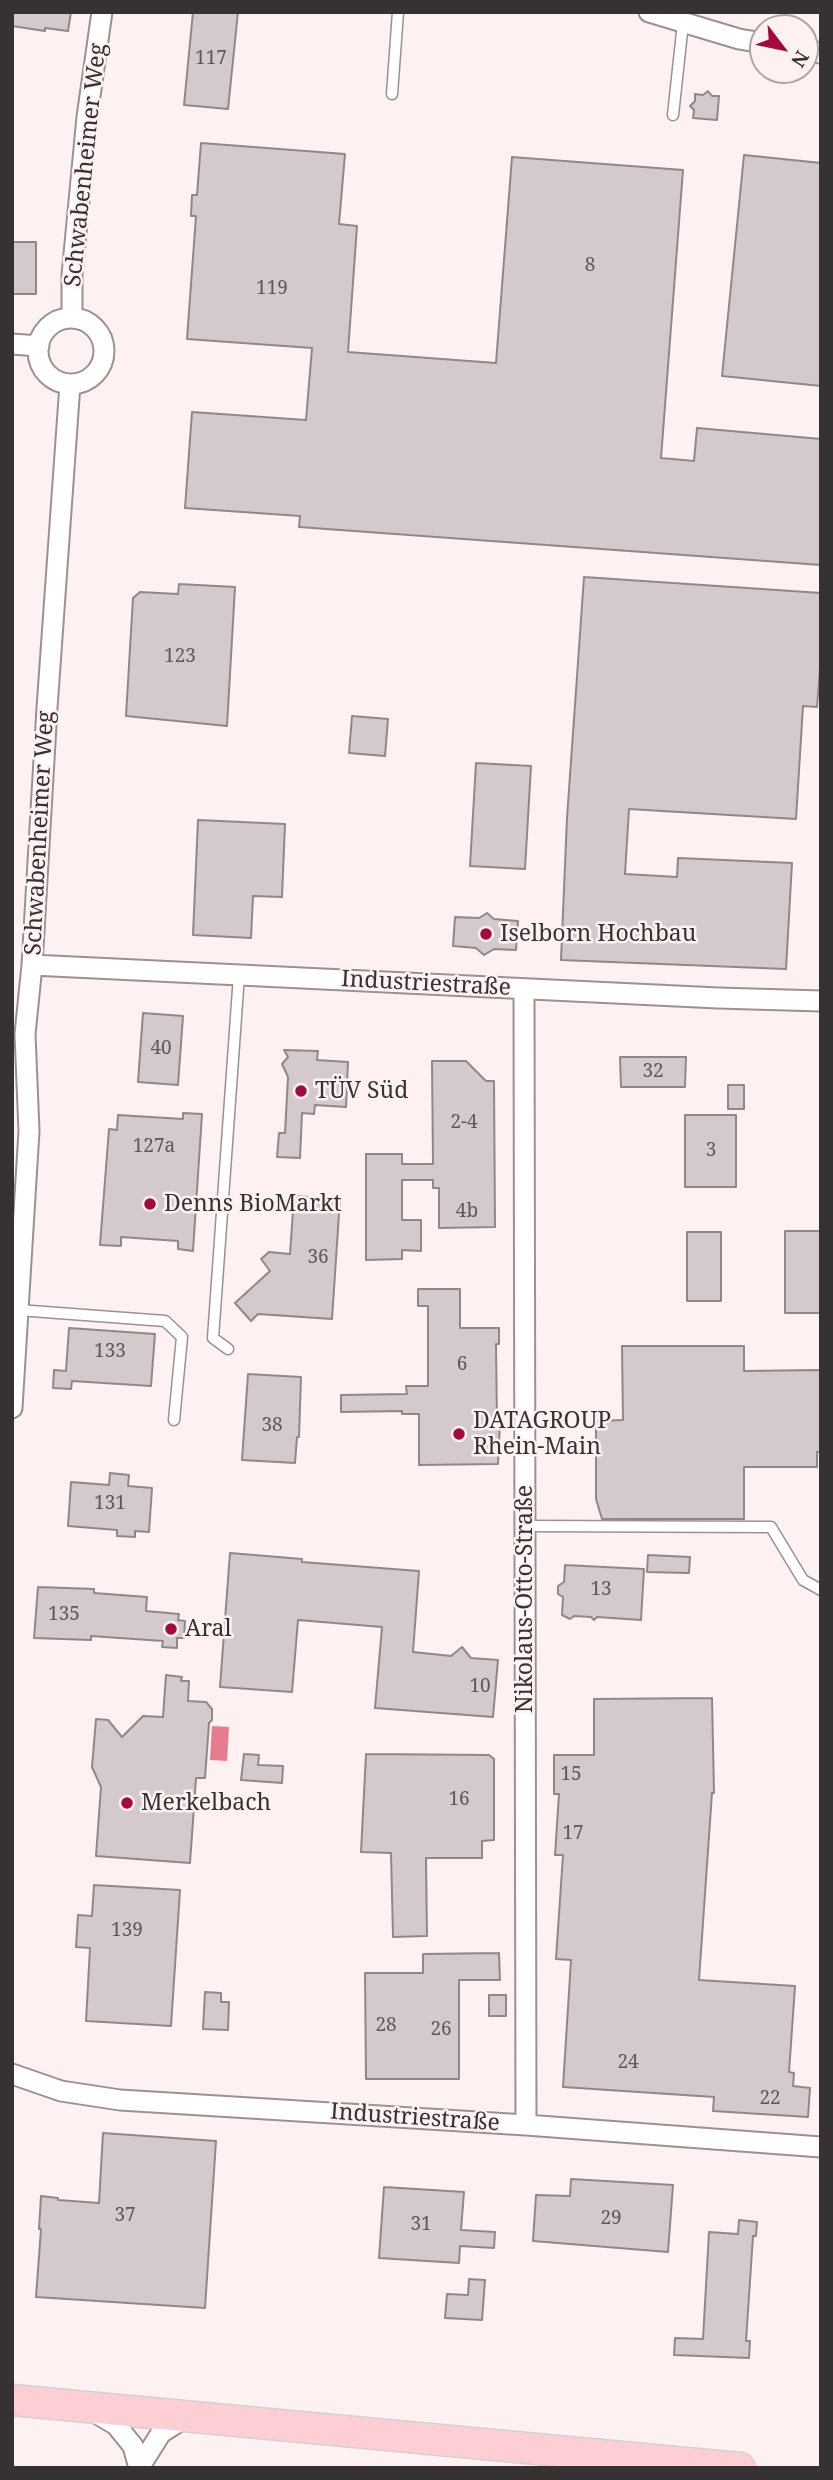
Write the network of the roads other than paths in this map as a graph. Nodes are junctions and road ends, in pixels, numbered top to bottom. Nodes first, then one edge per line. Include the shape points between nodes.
1 (102, 12) edge
2 (398, 12) edge
3 (649, 12) edge
4 (683, 23) junction
5 (749, 40) edge
6 (392, 94) dead end
7 (673, 115) dead end
8 (72, 318) junction
9 (12, 344) edge
10 (39, 346) junction
11 (70, 384) junction
12 (32, 965) junction
13 (239, 975) junction
14 (524, 989) junction
15 (821, 1001) edge
16 (18, 1310) junction
17 (228, 1349) dead end
18 (12, 1408) edge
19 (174, 1420) dead end
20 (525, 1526) junction
21 (821, 1590) edge
22 (12, 2074) edge
23 (526, 2125) junction
24 (821, 2147) edge
25 (12, 2400) edge
26 (86, 2408) junction
27 (186, 2417) junction
28 (139, 2468) edge
29 (740, 2468) edge

1 - 8 street, Schwabenheimer Weg via 72,275
2 - 6 lane
3 - 4 street
4 - 5 street
4 - 7 lane
8 - 10 street via 50,326
8 - 11 street via 99,332 104,353 97,371
9 - 10 street
10 - 11 street via 46,372
11 - 12 street, Schwabenheimer Weg
12 - 13 street, Industriestraße
12 - 16 street, Schwabenheimer Weg via 25,1034 29,1132
13 - 14 street, Industriestraße
13 - 17 lane via 213,1338
14 - 15 street, Industriestraße
14 - 20 street, Nikolaus-Otto-Straße
16 - 18 street, Schwabenheimer Weg
16 - 19 lane via 165,1321 183,1337
20 - 21 lane via 771,1527 803,1580
20 - 23 street, Nikolaus-Otto-Straße
22 - 23 street, Industriestraße via 61,2091 120,2100
23 - 24 street, Industriestraße
25 - 26 main road
26 - 27 main road
26 - 28 street via 116,2424 132,2446
27 - 28 street via 161,2433
27 - 29 main road

